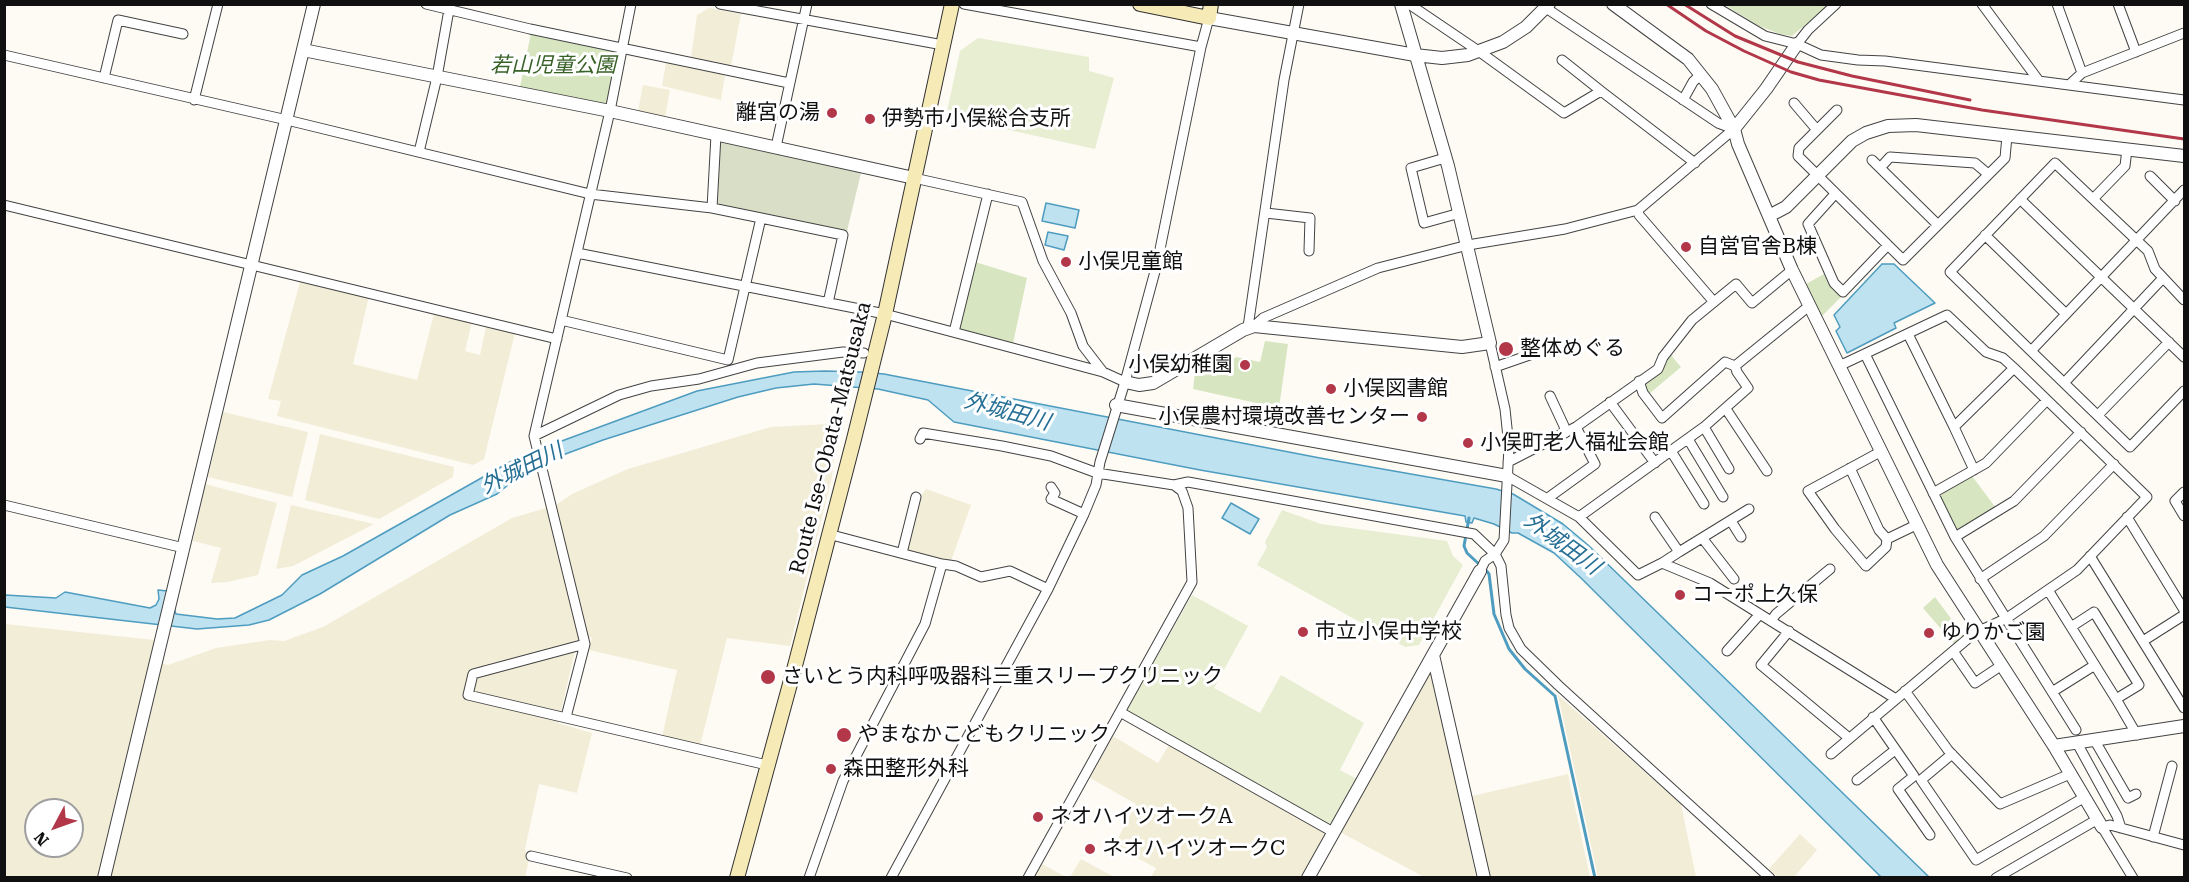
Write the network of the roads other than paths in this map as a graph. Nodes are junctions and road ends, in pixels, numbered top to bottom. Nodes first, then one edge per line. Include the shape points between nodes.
1 (218, 4) edge
2 (314, 4) edge
3 (426, 4) edge
4 (631, 4) edge
5 (720, 4) edge
6 (807, 4) edge
7 (952, 4) edge
8 (964, 4) edge
9 (1140, 4) edge
10 (1299, 4) edge
11 (1401, 4) edge
12 (1409, 4) edge
13 (1613, 4) edge
14 (1711, 4) edge
15 (1836, 4) edge
16 (1982, 4) edge
17 (2057, 4) edge
18 (2118, 4) edge
19 (1548, 6) edge
20 (450, 8) edge
21 (1210, 11) edge
22 (804, 20) junction
23 (1292, 32) junction
24 (2184, 33) edge
25 (183, 34) dead end
26 (1797, 44) junction
27 (943, 45) junction
28 (1200, 47) junction
29 (623, 49) junction
30 (303, 50) junction
31 (1480, 52) junction
32 (2136, 52) junction
33 (4, 55) edge
34 (1415, 55) junction
35 (1562, 60) dead end
36 (2082, 72) junction
37 (1701, 74) junction
38 (437, 77) junction
39 (104, 78) junction
40 (2039, 81) junction
41 (789, 83) junction
42 (2070, 84) junction
43 (1601, 91) junction
44 (194, 100) junction
45 (1683, 100) junction
46 (2184, 100) edge
47 (1794, 103) dead end
48 (1837, 110) dead end
49 (610, 111) junction
50 (287, 120) junction
51 (1734, 129) junction
52 (1816, 130) junction
53 (716, 135) junction
54 (2007, 136) junction
55 (776, 147) junction
56 (2127, 149) junction
57 (419, 152) junction
58 (2184, 156) edge
59 (1445, 158) junction
60 (1872, 160) dead end
61 (1695, 163) junction
62 (1880, 168) junction
63 (1988, 174) junction
64 (1816, 175) junction
65 (2150, 176) dead end
66 (914, 178) junction
67 (2184, 190) edge
68 (591, 194) junction
69 (988, 194) junction
70 (1835, 194) junction
71 (2020, 199) junction
72 (2093, 199) junction
73 (2175, 201) junction
74 (4, 204) edge
75 (712, 208) junction
76 (1638, 210) junction
77 (1266, 213) junction
78 (1460, 213) junction
79 (1769, 216) junction
80 (761, 218) junction
81 (1938, 225) junction
82 (1985, 236) junction
83 (2137, 240) junction
84 (1468, 244) junction
85 (1888, 245) junction
86 (1310, 251) dead end
87 (577, 254) junction
88 (252, 263) junction
89 (1792, 270) junction
90 (2102, 277) junction
91 (2163, 278) junction
92 (745, 287) junction
93 (2184, 300) edge
94 (1714, 302) junction
95 (828, 303) junction
96 (1809, 306) junction
97 (2134, 309) junction
98 (885, 314) junction
99 (2066, 314) junction
100 (561, 320) junction
101 (1251, 326) junction
102 (954, 332) junction
103 (1908, 334) junction
104 (556, 339) junction
105 (2169, 342) junction
106 (1490, 343) junction
107 (1544, 350) dead end
108 (2031, 351) junction
109 (869, 353) junction
110 (1865, 354) junction
111 (2184, 357) edge
112 (728, 365) junction
113 (1735, 366) junction
114 (1839, 366) junction
115 (1495, 367) junction
116 (2014, 368) junction
117 (1103, 372) junction
118 (1639, 381) junction
119 (1125, 382) junction
120 (2064, 383) junction
121 (2184, 391) edge
122 (1550, 396) dead end
123 (2047, 400) junction
124 (1610, 402) junction
125 (1116, 407) junction
126 (1726, 409) junction
127 (2098, 416) junction
128 (1576, 427) junction
129 (1954, 427) junction
130 (1704, 428) junction
131 (2081, 432) junction
132 (1565, 433) junction
133 (534, 437) junction
134 (920, 439) dead end
135 (1688, 439) junction
136 (1671, 451) junction
137 (1880, 452) junction
138 (1508, 462) junction
139 (1655, 463) junction
140 (2114, 464) junction
141 (1850, 468) junction
142 (1729, 469) dead end
143 (1974, 470) junction
144 (1767, 471) dead end
145 (1103, 473) junction
146 (1507, 479) junction
147 (1174, 485) junction
148 (1051, 487) dead end
149 (2184, 492) edge
150 (1932, 494) junction
151 (916, 497) dead end
152 (1723, 497) dead end
153 (1548, 498) junction
154 (1704, 504) dead end
155 (4, 505) edge
156 (1749, 509) dead end
157 (1084, 514) junction
158 (2184, 516) edge
159 (1579, 517) junction
160 (1655, 517) dead end
161 (2127, 517) junction
162 (1731, 521) junction
163 (1916, 525) junction
164 (828, 534) junction
165 (1741, 537) dead end
166 (1955, 537) junction
167 (1702, 539) junction
168 (1887, 539) junction
169 (184, 548) junction
170 (1679, 552) junction
171 (902, 553) junction
172 (1495, 554) junction
173 (2090, 556) junction
174 (1662, 563) junction
175 (942, 564) junction
176 (1482, 567) joint
177 (1830, 569) dead end
178 (1734, 579) dead end
179 (1980, 579) junction
180 (1048, 589) junction
181 (2048, 590) junction
182 (2184, 590) edge
183 (2175, 594) junction
184 (2184, 610) edge
185 (1760, 614) junction
186 (2184, 615) edge
187 (2007, 618) junction
188 (1772, 621) junction
189 (2071, 627) junction
190 (1978, 631) junction
191 (1789, 632) junction
192 (2143, 641) junction
193 (585, 644) junction
194 (1727, 651) dead end
195 (1953, 651) junction
196 (1433, 655) junction
197 (2095, 665) junction
198 (1996, 669) dead end
199 (1905, 691) junction
200 (2052, 692) junction
201 (1896, 699) junction
202 (2116, 699) junction
203 (2184, 708) edge
204 (1120, 712) junction
205 (566, 717) junction
206 (1873, 717) junction
207 (2184, 726) edge
208 (2076, 730) dead end
209 (2138, 735) junction
210 (1849, 738) junction
211 (2095, 741) junction
212 (2077, 743) junction
213 (2054, 746) junction
214 (1895, 750) junction
215 (1831, 754) dead end
216 (1952, 754) junction
217 (767, 765) junction
218 (2172, 766) dead end
219 (2070, 774) junction
220 (1857, 780) dead end
221 (2136, 794) dead end
222 (2085, 797) junction
223 (2100, 823) junction
224 (2121, 828) junction
225 (1333, 832) junction
226 (1930, 836) dead end
227 (2153, 837) junction
228 (2184, 845) edge
229 (531, 856) dead end
230 (104, 878) edge
231 (627, 878) edge
232 (737, 878) edge
233 (809, 878) edge
234 (891, 878) edge
235 (1028, 878) edge
236 (1308, 878) edge
237 (1484, 878) edge
238 (1770, 878) edge
239 (1996, 878) edge
240 (2133, 878) edge

1 - 44 street
2 - 30 street
3 - 20 street
4 - 29 street
5 - 22 street
6 - 22 street
7 - 27 main road, Route Ise-Obata-Matsusaka
8 - 28 street
9 - 21 main road
10 - 23 street
11 - 34 street
12 - 31 street
13 - 37 street via 1688,59
14 - 26 street via 1765,36
15 - 26 street
16 - 40 street
17 - 36 street
18 - 32 street
19 - 31 street via 1520,32
19 - 45 street
20 - 29 street
20 - 38 street
21 - 23 street
21 - 28 street
22 - 27 street
22 - 41 street
23 - 34 street
23 - 77 street
24 - 32 street
25 - 39 street via 118,20
26 - 40 street via 1821,55
26 - 51 street
27 - 66 main road, Route Ise-Obata-Matsusaka
28 - 119 street via 1157,264
29 - 41 street
29 - 49 street
30 - 38 street
30 - 50 street
31 - 34 street via 1442,58
31 - 43 street via 1564,113
32 - 36 street
33 - 39 street
34 - 59 street
35 - 43 street
36 - 42 street
37 - 45 street
37 - 51 street
38 - 49 street
38 - 57 street
39 - 44 street
40 - 42 street
41 - 55 street
42 - 46 street
43 - 61 street
44 - 50 street
45 - 51 street
47 - 52 street
48 - 52 street
49 - 53 street
49 - 68 street
50 - 57 street
50 - 88 street
51 - 61 street
51 - 79 street
52 - 64 street via 1799,148 1798,156
53 - 55 street
53 - 75 street
54 - 56 street
54 - 63 street via 2005,158
54 - 64 street via 1916,125 1888,126 1860,135
55 - 66 street
56 - 58 street
56 - 72 street via 2125,166
57 - 68 street
59 - 78 street
59 - 78 street via 1411,168 1424,223
60 - 62 street
61 - 76 street
62 - 63 street via 1890,157 1975,163
62 - 81 street
63 - 81 street
64 - 70 street
64 - 79 street via 1786,207
65 - 73 street
66 - 69 street
66 - 98 main road, Route Ise-Obata-Matsusaka
67 - 73 street
68 - 75 street
68 - 87 street
69 - 102 street
69 - 117 street via 1022,202 1043,261 1071,313 1083,346
70 - 85 street
70 - 85 street via 1808,224 1834,283 1844,292
71 - 72 street via 2055,163
71 - 82 street
71 - 90 street
72 - 83 street
73 - 83 street
74 - 88 street
75 - 80 street
76 - 84 street via 1564,229
76 - 94 street
77 - 86 street via 1310,218
77 - 101 street
78 - 84 street
79 - 89 street
80 - 92 street
80 - 95 street via 843,235
81 - 85 street via 1903,260
82 - 99 street
82 - 108 street via 1950,272
83 - 90 street
83 - 91 street
84 - 101 street via 1378,268
84 - 106 street
87 - 92 street
87 - 100 street
88 - 104 street
88 - 169 street
89 - 94 street via 1752,303 1736,284
89 - 96 street
90 - 97 street
90 - 99 street
91 - 93 street
91 - 97 street
92 - 95 street
92 - 112 street
94 - 118 street via 1692,321 1658,369
95 - 98 street
96 - 113 street
96 - 114 street
97 - 105 street
97 - 120 street
98 - 102 street
98 - 109 main road, Route Ise-Obata-Matsusaka
99 - 108 street
100 - 104 street
100 - 112 street
101 - 106 street via 1462,347
101 - 119 street via 1162,379 1144,386
102 - 117 street
103 - 110 street
103 - 116 street via 1947,315 1986,352
103 - 129 street
104 - 133 street
105 - 111 street
105 - 127 street
106 - 115 street
107 - 115 street
108 - 120 street
109 - 112 street via 843,352
109 - 164 main road, Route Ise-Obata-Matsusaka via 859,421
110 - 114 street
110 - 150 street
112 - 133 street via 699,379 619,395
113 - 118 street via 1725,362 1662,418
113 - 126 street via 1748,388
114 - 137 street
115 - 138 street via 1509,429
116 - 123 street
116 - 129 street
117 - 119 street
118 - 124 street
119 - 125 street
120 - 127 street
121 - 127 street via 2130,447
122 - 132 street
123 - 131 street
123 - 143 street via 1986,463
124 - 128 street
124 - 139 street
125 - 145 street via 1100,462
125 - 146 street
126 - 130 street
126 - 144 street
128 - 132 street
128 - 153 street via 1595,464
129 - 143 street
130 - 135 street
130 - 142 street
131 - 140 street
131 - 166 street via 2014,501
132 - 138 street
133 - 193 street
134 - 145 street via 923,433 1012,448
135 - 136 street
135 - 152 street
136 - 139 street
136 - 154 street
137 - 141 street
137 - 163 street
138 - 146 street
139 - 159 street
140 - 161 street via 2147,497
140 - 179 street via 2044,536
141 - 168 street
141 - 168 street via 1808,491 1866,566 1886,547
143 - 150 street
145 - 147 street
145 - 157 street
146 - 153 street
146 - 172 street via 1504,540
147 - 172 street via 1188,482 1466,532 1474,534
147 - 204 street via 1182,491 1188,508 1192,582
148 - 157 street via 1051,499
149 - 158 street via 2175,501
150 - 166 street
151 - 171 street
153 - 159 street
155 - 169 street
156 - 162 street
157 - 180 street
159 - 174 street via 1638,575
160 - 170 street
161 - 173 street
161 - 183 street
162 - 165 street
162 - 167 street
163 - 168 street
163 - 190 street
164 - 171 street
164 - 217 main road, Route Ise-Obata-Matsusaka
166 - 179 street
167 - 170 street
167 - 178 street
169 - 230 street
170 - 174 street
171 - 175 street
172 - 176 street
172 - 238 street via 1501,566 1509,628 1525,653
173 - 181 street
173 - 192 street
174 - 185 street via 1710,583
175 - 180 street via 981,577 1010,571
175 - 233 street via 925,624 843,781
176 - 196 street
177 - 188 street
179 - 187 street
180 - 234 street
181 - 187 street
181 - 189 street
182 - 183 street
183 - 184 street
185 - 188 street
185 - 194 street
186 - 192 street
187 - 190 street
187 - 200 street
188 - 191 street
189 - 197 street
189 - 202 street via 2094,612 2139,685
190 - 195 street
190 - 213 street
191 - 201 street
191 - 210 street via 1761,665
192 - 203 street
193 - 205 street
193 - 205 street via 473,674 468,695
195 - 198 street via 1976,683
195 - 199 street
196 - 225 street
196 - 237 street
197 - 200 street
197 - 202 street
199 - 201 street
199 - 216 street
200 - 208 street
201 - 206 street
202 - 209 street
204 - 225 street
204 - 235 street
205 - 217 street
206 - 210 street
206 - 214 street
207 - 209 street
209 - 211 street
210 - 215 street
211 - 212 street
211 - 221 street via 2128,798
212 - 213 street
212 - 224 street
213 - 219 street
214 - 220 street
214 - 226 street via 1914,776 1898,789
216 - 219 street via 2000,804
216 - 222 street via 1921,780 1976,860
217 - 232 main road, Route Ise-Obata-Matsusaka
218 - 227 street
219 - 222 street
222 - 223 street
223 - 224 street
223 - 239 street
223 - 240 street
224 - 227 street
225 - 236 street
227 - 228 street
229 - 231 street

